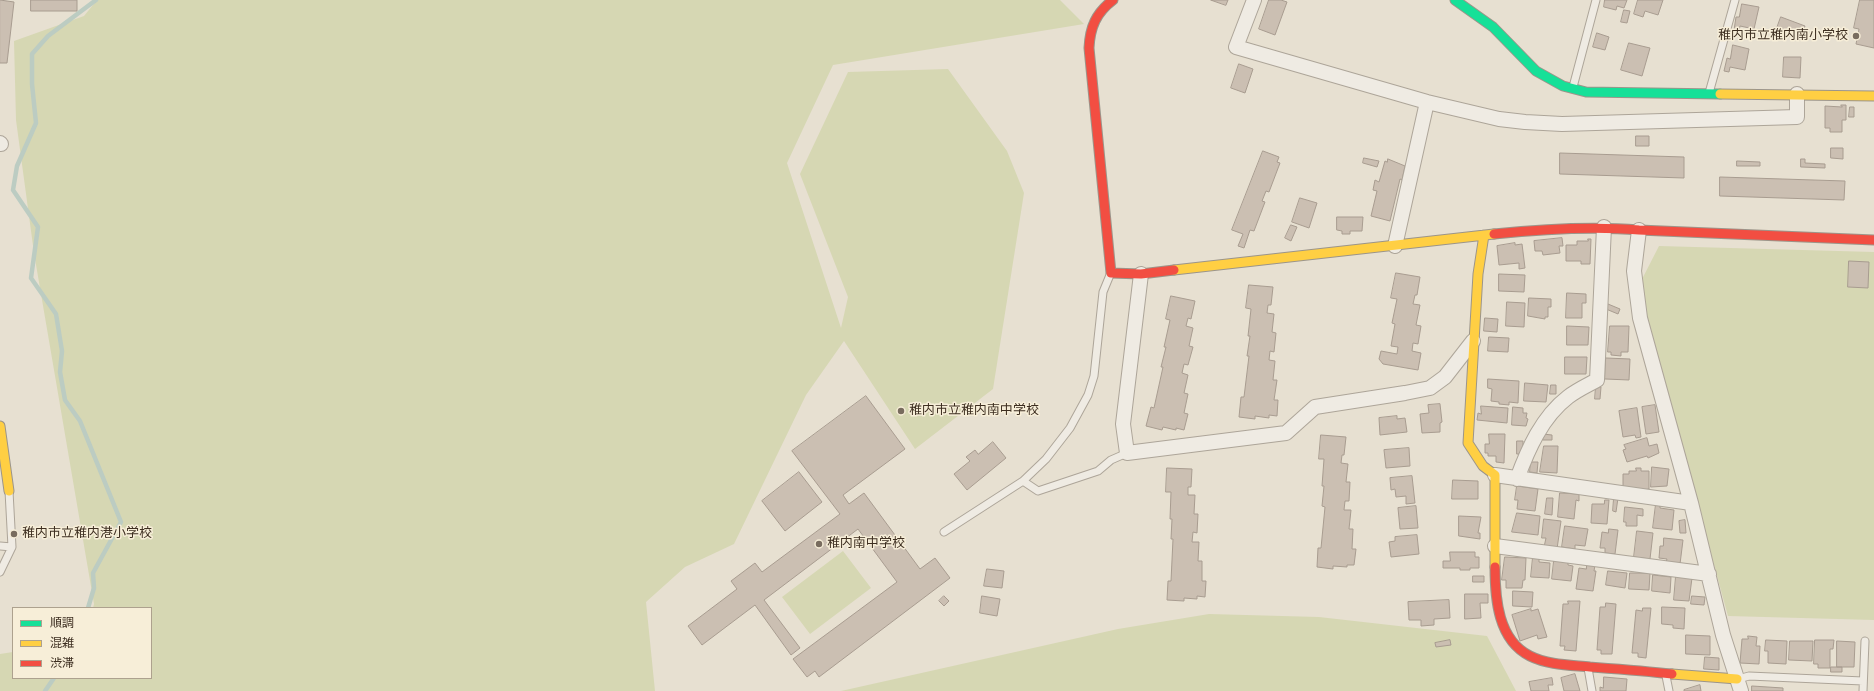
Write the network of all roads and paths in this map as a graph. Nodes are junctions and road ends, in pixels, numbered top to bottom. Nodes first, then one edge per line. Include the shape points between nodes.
1 (1113, 0) edge
2 (1254, 0) edge
3 (1455, 0) edge
4 (1596, 0) edge
5 (1735, 0) edge
6 (1572, 89) junction
7 (1709, 93) junction
8 (1796, 94) junction
9 (1874, 96) edge
10 (1427, 102) junction
11 (1604, 227) junction
12 (1639, 230) junction
13 (1484, 236) junction
14 (1874, 240) edge
15 (1395, 246) junction
16 (1111, 273) junction
17 (1141, 274) junction
18 (1473, 341) junction
19 (0, 426) edge
20 (1128, 453) junction
21 (1494, 475) junction
22 (1517, 479) junction
23 (1023, 482) junction
24 (5, 487) edge
25 (1691, 503) junction
26 (944, 532) dead end
27 (0, 546) edge
28 (1495, 546) junction
29 (12, 547) junction
30 (0, 572) edge
31 (1709, 574) junction
32 (1865, 641) dead end
33 (1588, 666) junction
34 (1665, 673) junction
35 (1863, 681) junction
36 (1739, 685) edge
37 (1592, 691) edge
38 (1669, 691) edge
39 (1863, 691) edge

1 - 16 street via 1095,16 1089,31
2 - 10 street via 1236,47
3 - 6 street via 1491,25 1528,66 1557,85
4 - 6 lane
5 - 7 lane
6 - 7 street via 1586,92
7 - 8 street
8 - 9 street
8 - 10 street via 1797,117 1562,124 1499,119
10 - 15 street
11 - 12 street
11 - 13 street via 1551,228
11 - 22 street via 1598,380 1567,398 1543,423
12 - 14 street
12 - 25 street via 1634,271 1640,318
13 - 15 street
13 - 18 street via 1478,274
15 - 17 street
16 - 17 street
16 - 23 lane via 1103,292 1094,376 1088,395 1065,434 1046,459
17 - 20 street via 1123,424
18 - 20 street via 1445,377 1430,388 1315,407 1286,433
18 - 21 street via 1468,443 1489,473
19 - 24 street
20 - 23 lane via 1111,460 1098,471 1038,491
21 - 22 street
21 - 28 street
22 - 25 street
23 - 26 lane
24 - 29 lane
25 - 31 street
27 - 29 lane
28 - 31 street
28 - 33 street via 1495,596 1505,630 1514,643 1530,656 1556,664
29 - 30 lane
31 - 36 street via 1723,635
32 - 35 lane
33 - 34 street
33 - 37 lane
34 - 36 street
34 - 38 lane
35 - 36 lane via 1749,676
35 - 39 lane

